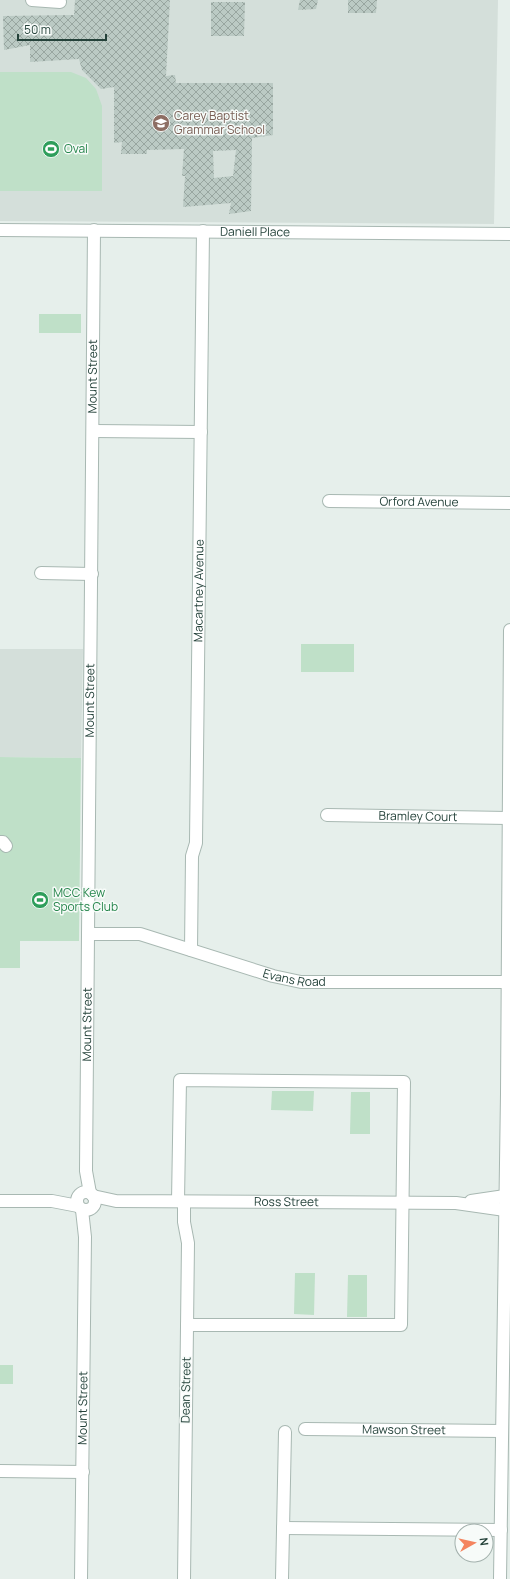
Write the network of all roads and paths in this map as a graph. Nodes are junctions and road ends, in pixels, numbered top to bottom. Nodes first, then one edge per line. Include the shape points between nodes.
1 (32, 0) edge
2 (59, 0) edge
3 (0, 230) edge
4 (94, 230) junction
5 (203, 231) junction
6 (510, 234) edge
7 (94, 431) junction
8 (200, 432) junction
9 (329, 501) dead end
10 (510, 503) edge
11 (41, 573) dead end
12 (92, 574) junction
13 (510, 630) edge
14 (327, 815) dead end
15 (508, 818) junction
16 (88, 934) junction
17 (191, 950) junction
18 (507, 982) junction
19 (508, 1094) edge
20 (508, 1107) edge
21 (505, 1196) junction
22 (0, 1201) edge
23 (86, 1201) junction
24 (181, 1201) junction
25 (403, 1203) junction
26 (456, 1203) junction
27 (505, 1210) junction
28 (187, 1325) junction
29 (507, 1347) edge
30 (305, 1429) dead end
31 (502, 1430) junction
32 (285, 1432) dead end
33 (0, 1471) edge
34 (83, 1472) junction
35 (283, 1528) junction
36 (501, 1530) junction
37 (81, 1579) edge
38 (184, 1579) edge
39 (282, 1579) edge
40 (500, 1579) edge

1 - 2 street via 60,2
3 - 4 street, Daniell Place
4 - 5 street, Daniell Place
4 - 7 street, Mount Street
5 - 6 street, Daniell Place
5 - 8 street, Macartney Avenue
7 - 8 street
7 - 12 street, Mount Street
8 - 17 street, Macartney Avenue via 196,843 192,856
9 - 10 street, Orford Avenue
11 - 12 street
12 - 16 street, Mount Street
13 - 15 street
14 - 15 street, Bramley Court
15 - 18 street
16 - 17 street, Evans Road via 138,934
16 - 23 street, Mount Street
17 - 18 street, Evans Road via 273,976 301,982
18 - 19 street
19 - 20 street
20 - 21 street
21 - 26 street, Ross Street
21 - 27 street
22 - 23 street, Ross Street
23 - 24 street, Ross Street
23 - 34 street, Mount Street
24 - 25 street, Ross Street
24 - 25 street, Dean Street via 180,1080 404,1082
24 - 28 street, Dean Street via 188,1243
25 - 26 street, Ross Street
25 - 28 street via 401,1325
26 - 27 street, Ross Street
27 - 29 street
28 - 38 street, Dean Street
29 - 31 street
30 - 31 street, Mawson Street
31 - 36 street
32 - 35 street
33 - 34 street
34 - 37 street, Mount Street
35 - 36 street
35 - 39 street
36 - 40 street

